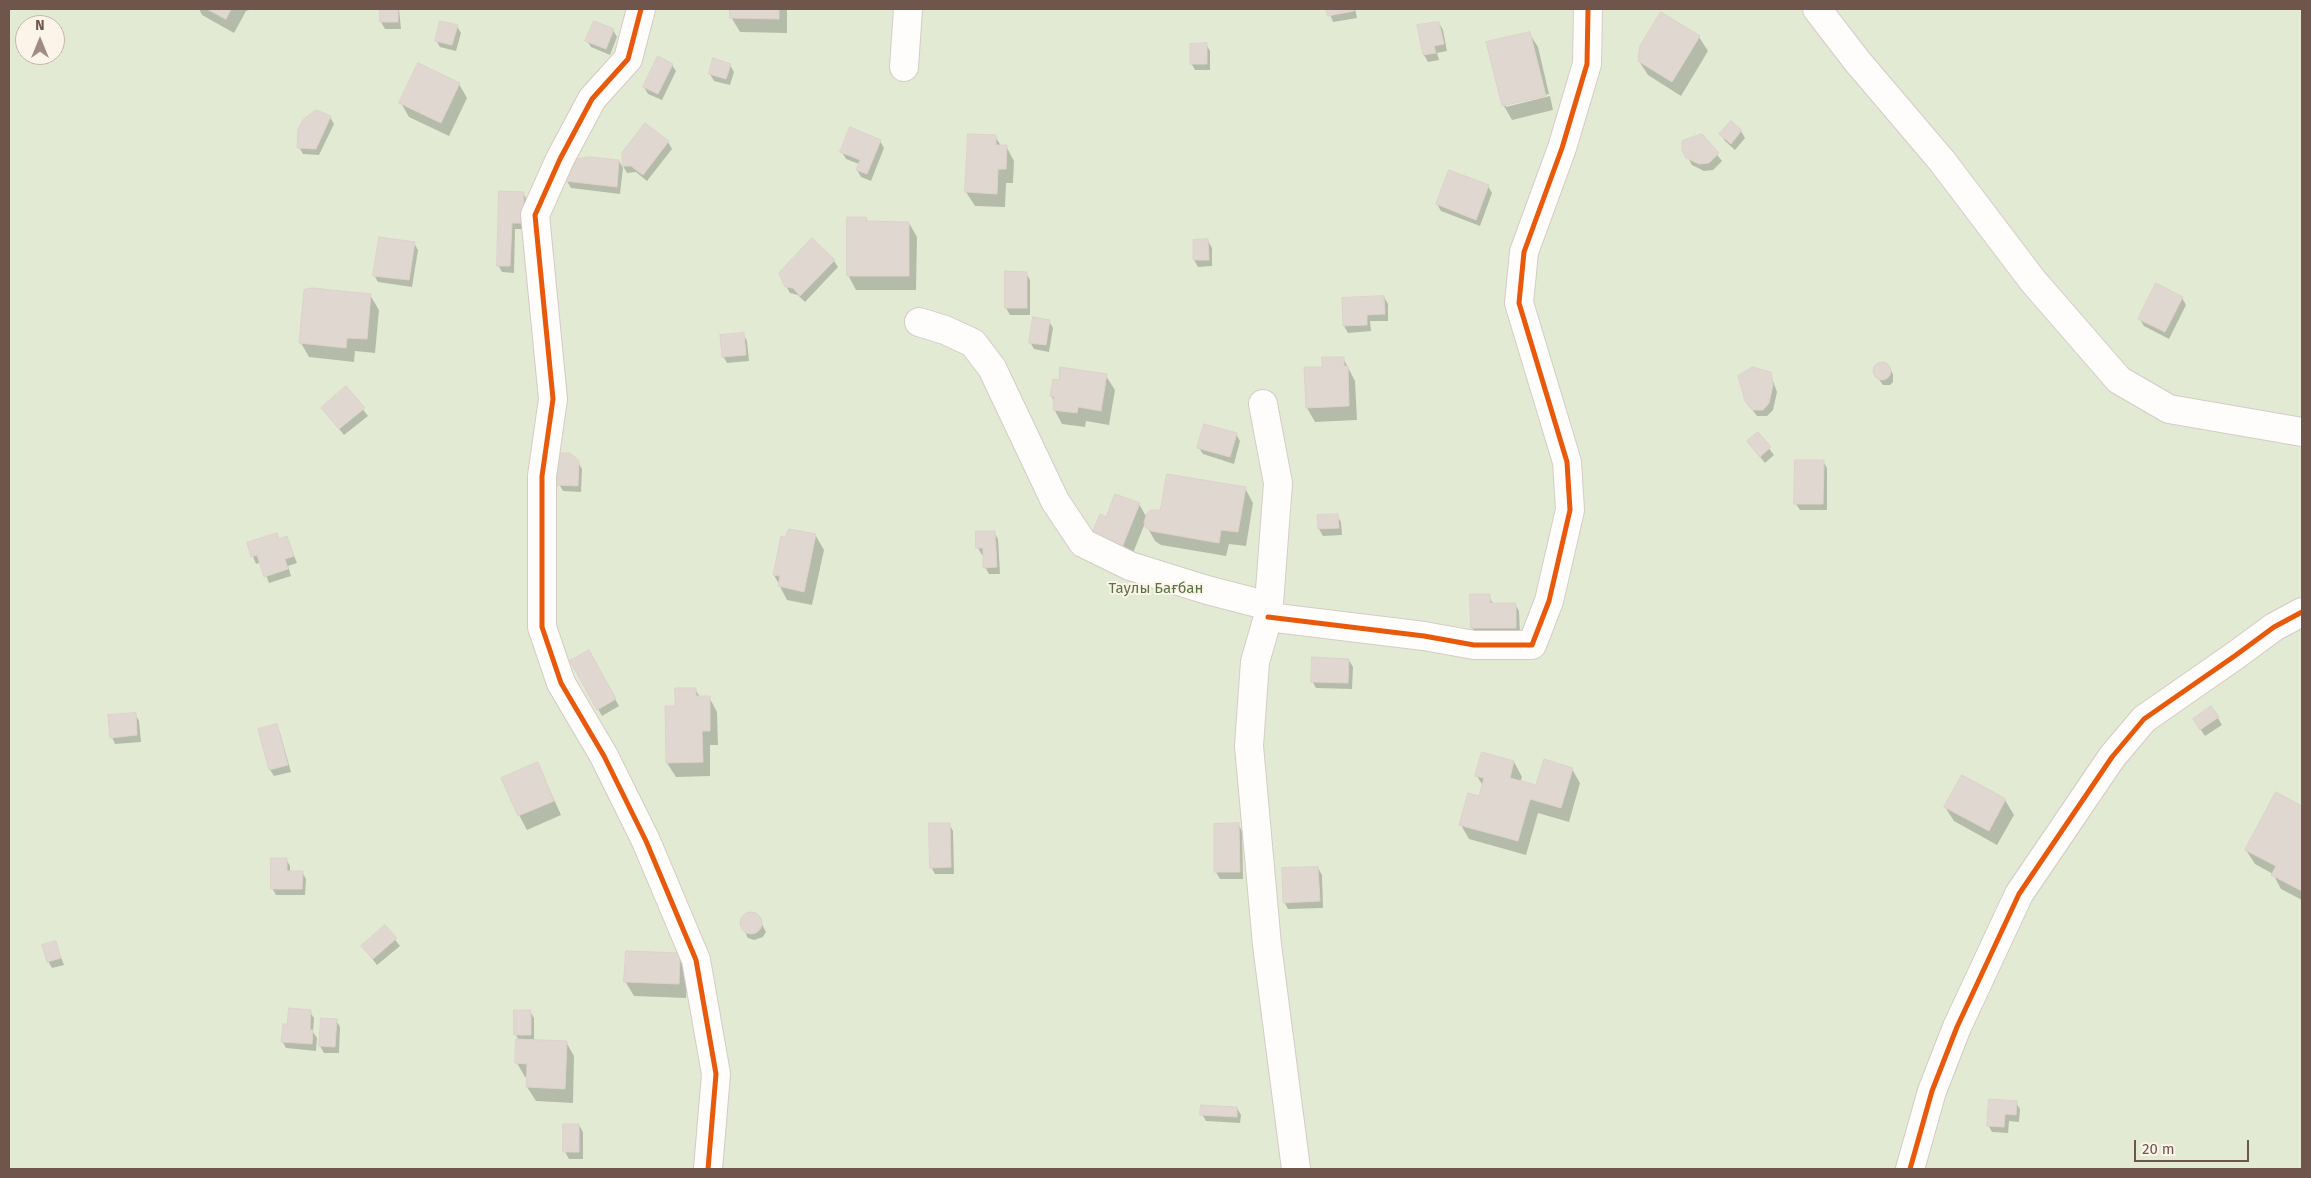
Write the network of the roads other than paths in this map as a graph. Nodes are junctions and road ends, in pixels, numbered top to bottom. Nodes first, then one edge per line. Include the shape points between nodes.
1 (641, 9) edge
2 (908, 9) edge
3 (1588, 9) edge
4 (1816, 9) edge
5 (904, 67) dead end
6 (919, 322) dead end
7 (1263, 404) dead end
8 (2302, 432) edge
9 (1269, 611) junction
10 (2302, 612) edge
11 (708, 1169) edge
12 (1296, 1169) edge
13 (1910, 1169) edge

1 - 11 street via 628,59 592,99 534,215 553,399 542,476 542,627 561,684 604,756 642,832 696,960 716,1074
2 - 5 street
3 - 9 street via 1587,64 1562,148 1524,252 1519,302 1567,462 1570,510 1550,601 1532,645 1474,645
4 - 8 street via 1942,161 2033,281 2119,380 2169,409
6 - 9 street via 973,343 992,368 1055,501 1083,543 1130,566
7 - 9 street via 1278,484
9 - 12 street via 1255,662 1249,746 1267,945
10 - 13 street via 2274,627 2144,718 2112,757 2019,894 1957,1027 1929,1100

